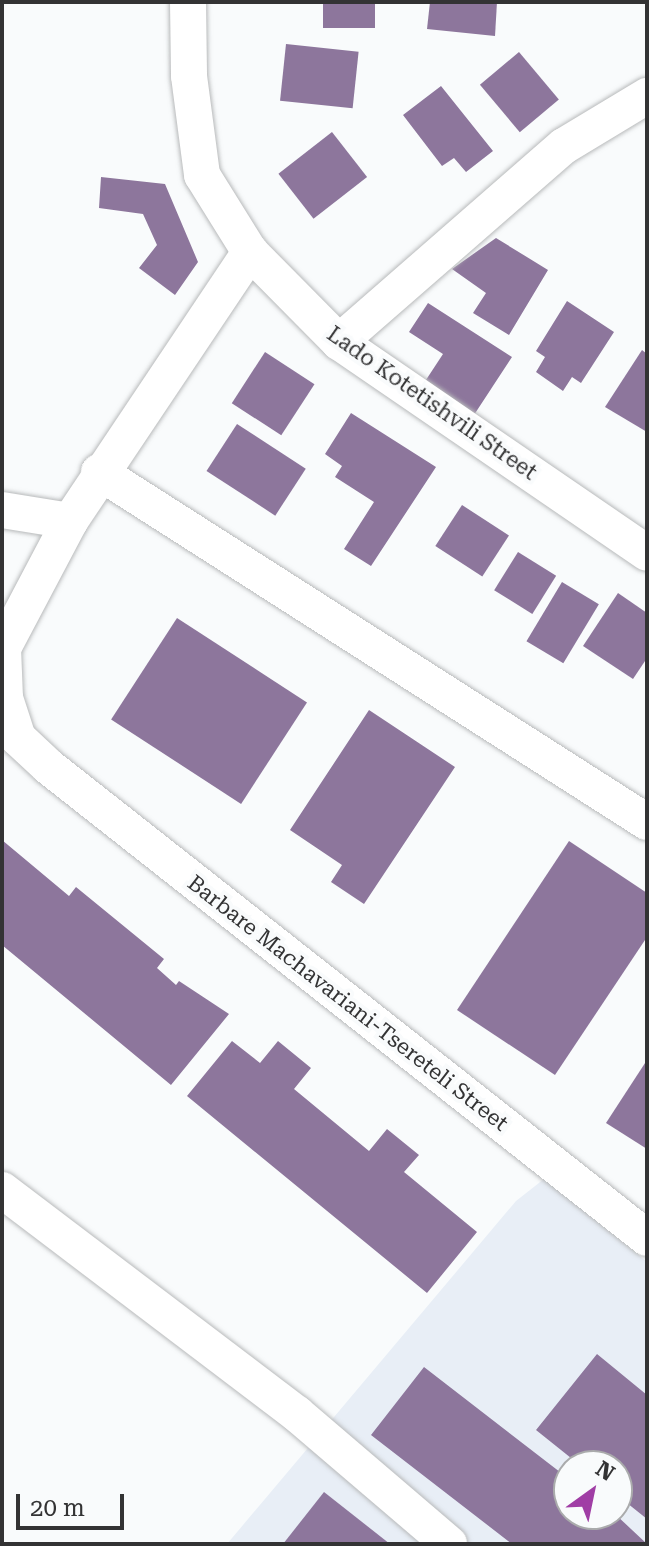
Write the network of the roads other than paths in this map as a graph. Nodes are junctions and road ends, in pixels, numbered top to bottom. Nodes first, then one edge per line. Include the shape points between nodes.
1 (188, 2) edge
2 (647, 96) edge
3 (250, 252) junction
4 (339, 342) junction
5 (99, 472) junction
6 (2, 510) edge
7 (70, 521) junction
8 (647, 553) edge
9 (647, 822) edge
10 (2, 1190) edge
11 (647, 1238) edge
12 (449, 1544) edge

1 - 3 street, Lado Kotetishvili Street via 189,76 202,175
2 - 4 street via 564,146
3 - 4 street, Lado Kotetishvili Street
3 - 5 street, Barbare Machavariani-Tsereteli Street
4 - 8 street, Lado Kotetishvili Street
5 - 7 street, Barbare Machavariani-Tsereteli Street
5 - 9 street
6 - 7 street
7 - 11 street, Barbare Machavariani-Tsereteli Street via 3,648 5,698 18,738
10 - 12 street via 297,1414

